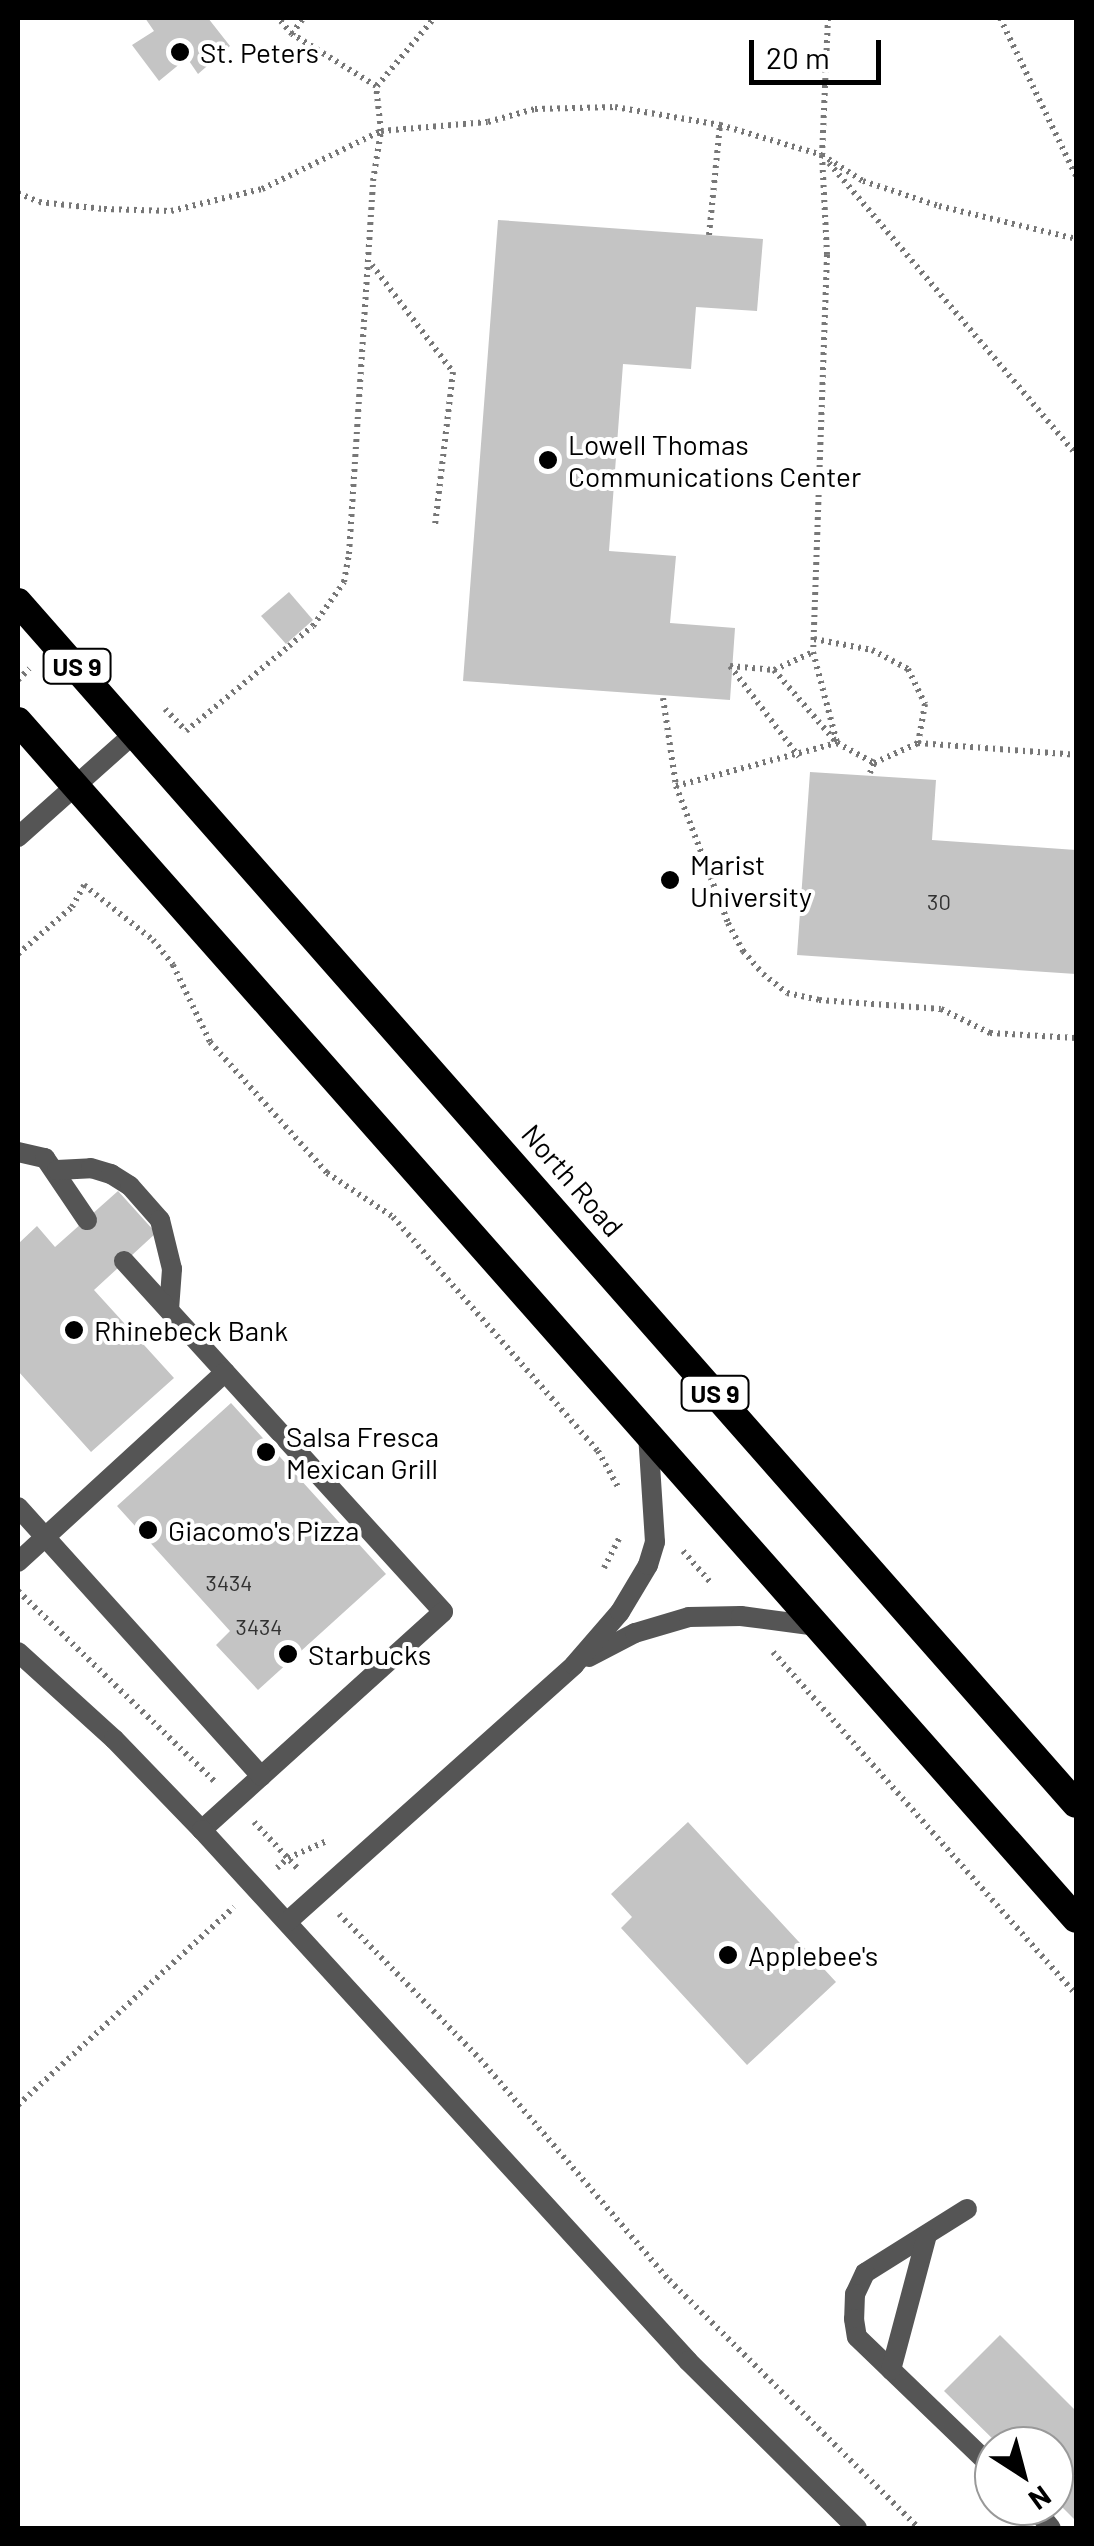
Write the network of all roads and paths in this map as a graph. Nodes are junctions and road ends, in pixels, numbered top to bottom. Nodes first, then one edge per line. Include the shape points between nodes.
1 (278, 18) edge
2 (303, 18) edge
3 (434, 18) edge
4 (828, 18) edge
5 (1000, 18) edge
6 (292, 34) junction
7 (376, 86) junction
8 (720, 126) junction
9 (381, 131) junction
10 (822, 154) junction
11 (1076, 176) edge
12 (18, 193) edge
13 (709, 235) dead end
14 (1076, 238) edge
15 (370, 264) junction
16 (1076, 454) edge
17 (434, 526) dead end
18 (18, 602) edge
19 (814, 639) junction
20 (813, 652) junction
21 (774, 670) junction
22 (663, 698) dead end
23 (162, 705) dead end
24 (18, 721) edge
25 (136, 732) junction
26 (837, 743) junction
27 (918, 744) junction
28 (1076, 755) edge
29 (798, 757) junction
30 (874, 763) junction
31 (870, 773) dead end
32 (77, 785) junction
33 (676, 786) junction
34 (18, 837) edge
35 (18, 954) edge
36 (1076, 1038) edge
37 (18, 1152) edge
38 (57, 1170) junction
39 (86, 1220) dead end
40 (124, 1261) dead end
41 (169, 1310) junction
42 (225, 1372) junction
43 (648, 1434) junction
44 (598, 1451) junction
45 (619, 1504) dead end
46 (18, 1508) edge
47 (619, 1520) dead end
48 (656, 1522) junction
49 (44, 1537) junction
50 (18, 1562) edge
51 (597, 1583) dead end
52 (18, 1590) edge
53 (741, 1616) junction
54 (816, 1626) junction
55 (18, 1652) edge
56 (574, 1665) junction
57 (261, 1776) junction
58 (234, 1800) junction
59 (1076, 1804) edge
60 (202, 1830) junction
61 (340, 1832) dead end
62 (288, 1858) junction
63 (256, 1887) junction
64 (319, 1893) junction
65 (1076, 1918) edge
66 (287, 1922) junction
67 (1076, 1995) edge
68 (18, 2105) edge
69 (967, 2209) dead end
70 (926, 2238) junction
71 (891, 2370) junction
72 (974, 2449) edge
73 (857, 2528) edge
74 (919, 2528) edge

1 - 6 path
2 - 6 path
3 - 7 path
4 - 10 path
5 - 11 path
6 - 7 path
7 - 9 path
8 - 9 path via 576,105 488,122
8 - 10 path
8 - 13 path
9 - 12 path via 262,189 171,211 104,210
9 - 15 path
10 - 14 path via 863,181
10 - 16 path
10 - 19 path via 826,256
15 - 17 path via 453,372
15 - 23 path via 344,582 313,626 186,731
18 - 25 highway, North Road / US 9
19 - 20 path
19 - 27 path via 872,650 908,669 926,704
20 - 21 path
20 - 26 path
21 - 26 path
21 - 29 path via 730,666
22 - 33 path
24 - 32 highway, US 9
25 - 32 street
25 - 59 highway, North Road / US 9
26 - 29 path
26 - 30 path
27 - 28 path
27 - 30 path
29 - 33 path
30 - 31 path
32 - 34 street
32 - 43 highway, US 9
33 - 36 path via 742,951 787,993 941,1009 990,1033
35 - 44 path via 72,907 84,886 118,908 173,964 210,1042 327,1173 393,1217
37 - 38 street via 45,1158
38 - 39 street
38 - 41 street via 112,1174 160,1220 172,1269
40 - 41 street
41 - 42 street
42 - 49 street
42 - 57 street via 443,1612
43 - 48 street
43 - 54 highway, US 9
44 - 45 path via 618,1487
44 - 48 path
46 - 49 street
47 - 51 path via 620,1537
48 - 53 path
48 - 56 street via 637,1587
49 - 50 street
49 - 57 street
52 - 58 path
53 - 54 street
53 - 56 street via 661,1623
53 - 67 path
54 - 65 highway, US 9
55 - 60 street
56 - 64 street
57 - 58 street
58 - 60 street
58 - 62 path
60 - 63 street
61 - 62 path
62 - 63 path
62 - 64 path
63 - 66 street
63 - 68 path
64 - 66 street
64 - 74 path via 480,2060 668,2280
66 - 73 street via 677,2349
69 - 70 street
70 - 71 street
70 - 71 street via 865,2272 855,2294 857,2337
71 - 72 street

